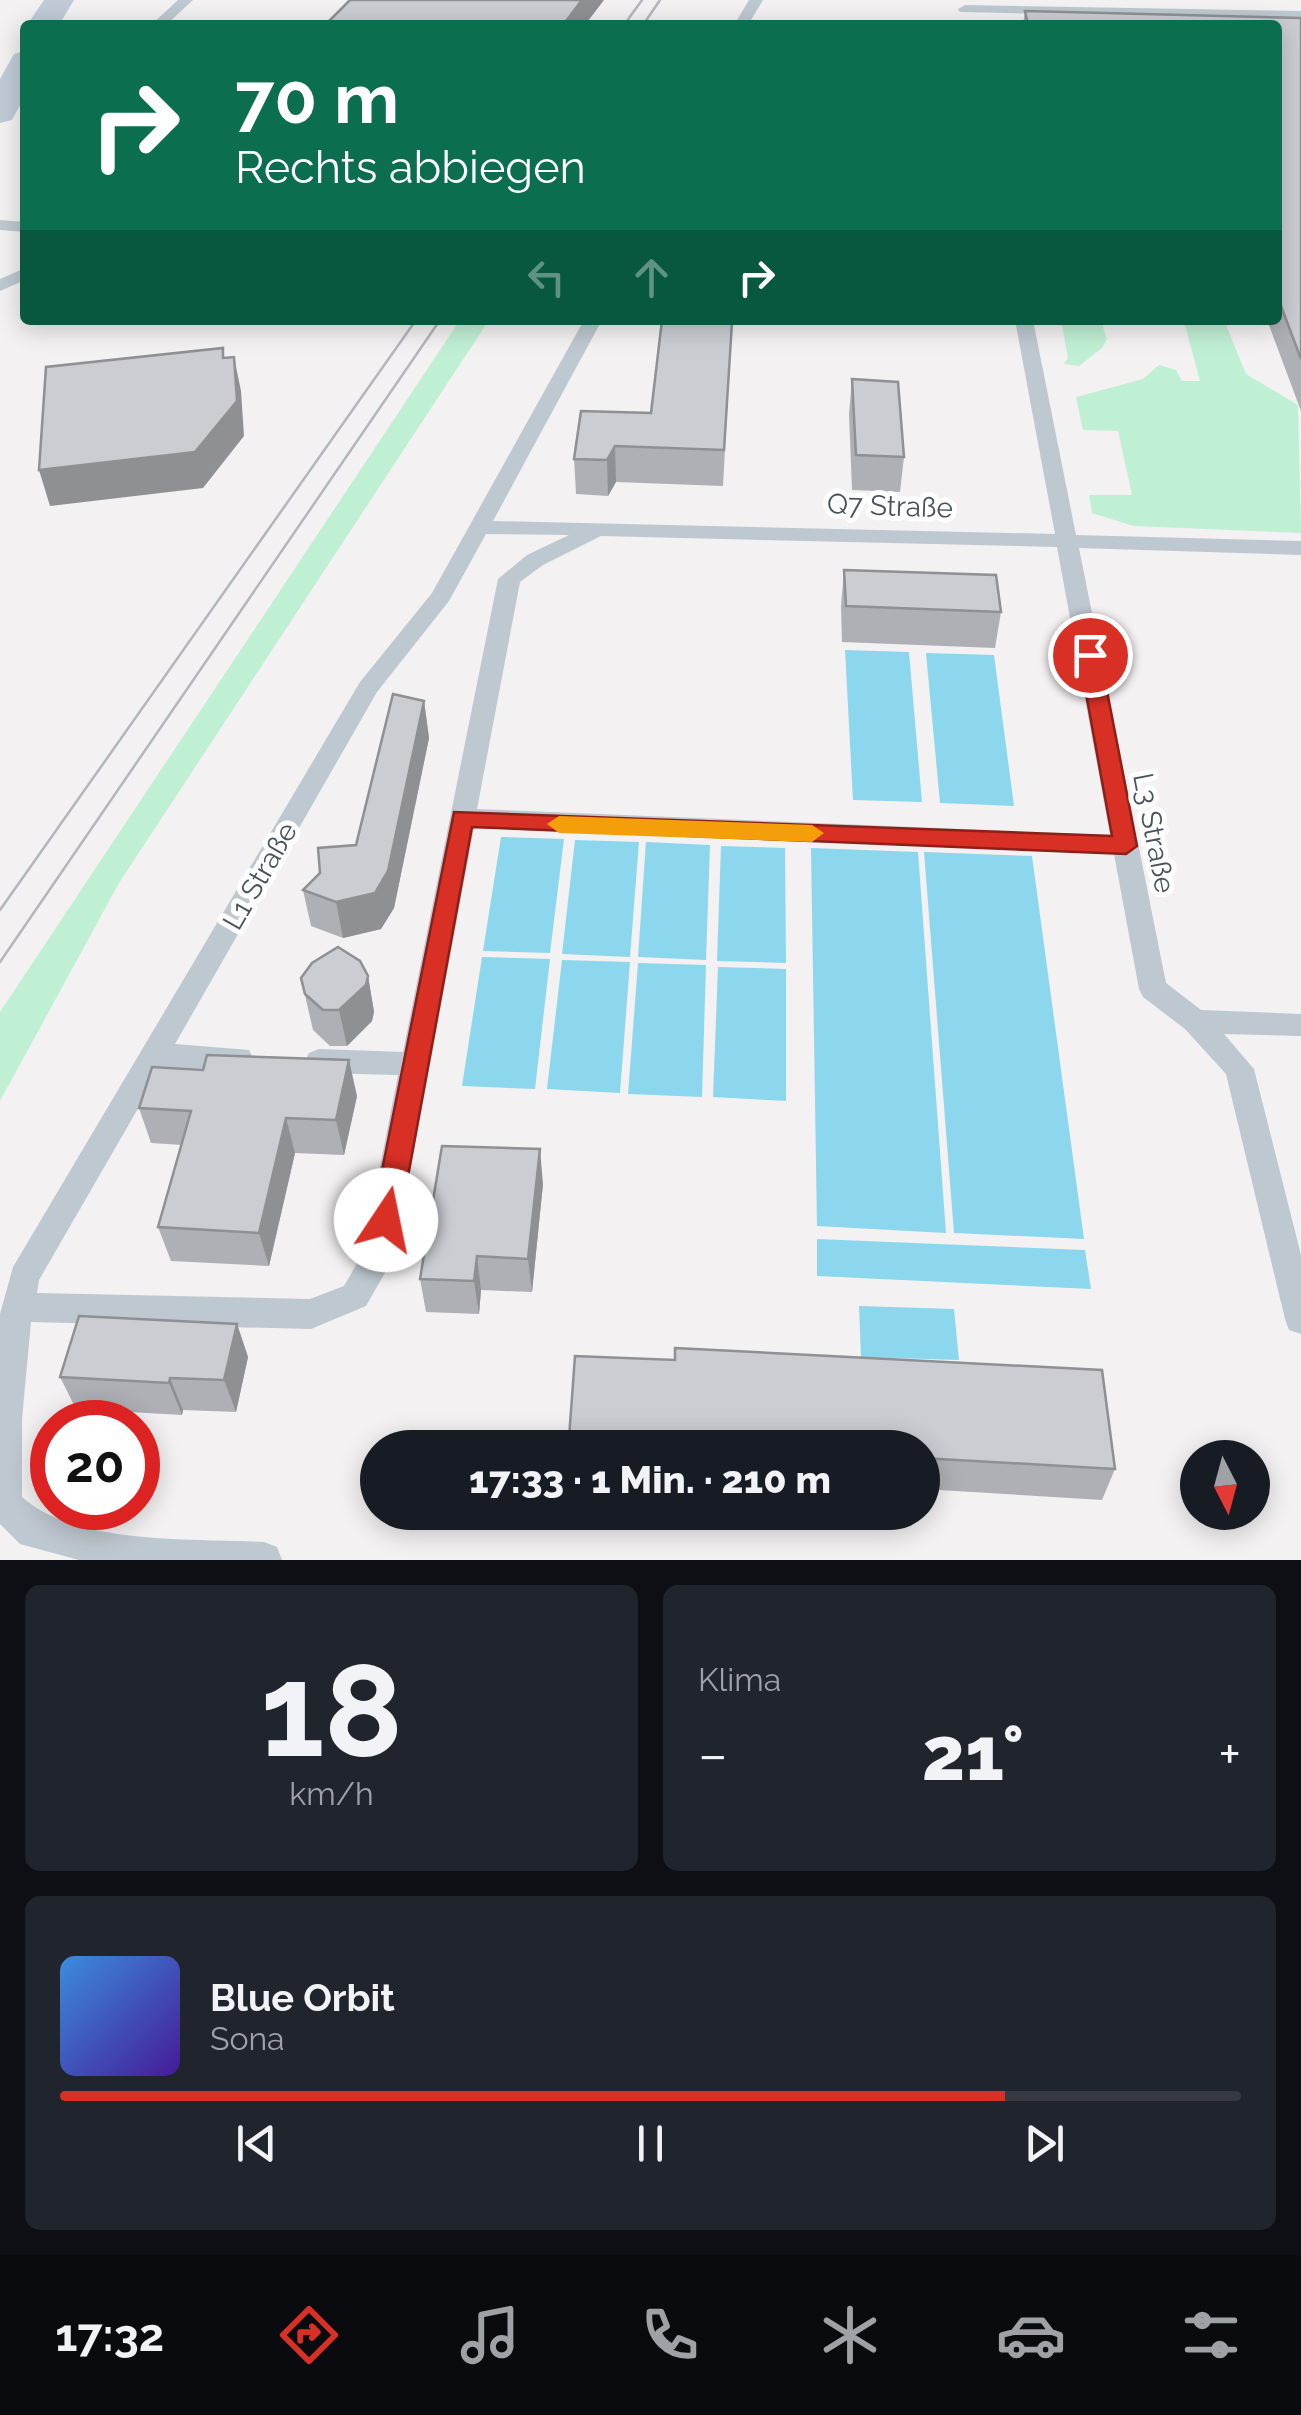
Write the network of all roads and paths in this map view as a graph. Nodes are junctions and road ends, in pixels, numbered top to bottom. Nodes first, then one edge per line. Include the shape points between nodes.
1 (186, 0) edge
2 (966, 11) edge
3 (1301, 16) edge
4 (164, 20) edge
5 (20, 72) edge
6 (0, 113) edge
7 (590, 325) edge
8 (1025, 325) edge
9 (477, 527) junction
10 (600, 528) junction
11 (1068, 541) junction
12 (1301, 548) edge
13 (462, 818) junction
14 (1126, 846) junction
15 (1195, 1021) junction
16 (1301, 1025) edge
17 (154, 1055) junction
18 (416, 1064) junction
19 (17, 1306) junction
20 (1301, 1319) edge
21 (180, 1558) edge
22 (264, 1560) edge

1 - 4 lane
2 - 3 lane
5 - 6 main road
7 - 9 lane, L1 Straße
8 - 11 lane, L3 Straße
9 - 10 lane, Q7 Straße
9 - 17 lane, L1 Straße via 441,596 368,688
10 - 11 lane, Q7 Straße
10 - 13 lane via 510,579
11 - 12 lane, Q7 Straße
11 - 14 lane, L3 Straße
13 - 14 lane
13 - 18 lane
14 - 15 lane, L3 Straße via 1153,989
15 - 16 lane
15 - 20 lane, L3 Straße via 1239,1070
17 - 18 lane
17 - 19 lane, L1 Straße via 24,1277
18 - 19 lane via 378,1257 355,1296 311,1314
19 - 21 lane, L1 Straße via 5,1505 33,1531
21 - 22 lane, L1 Straße

